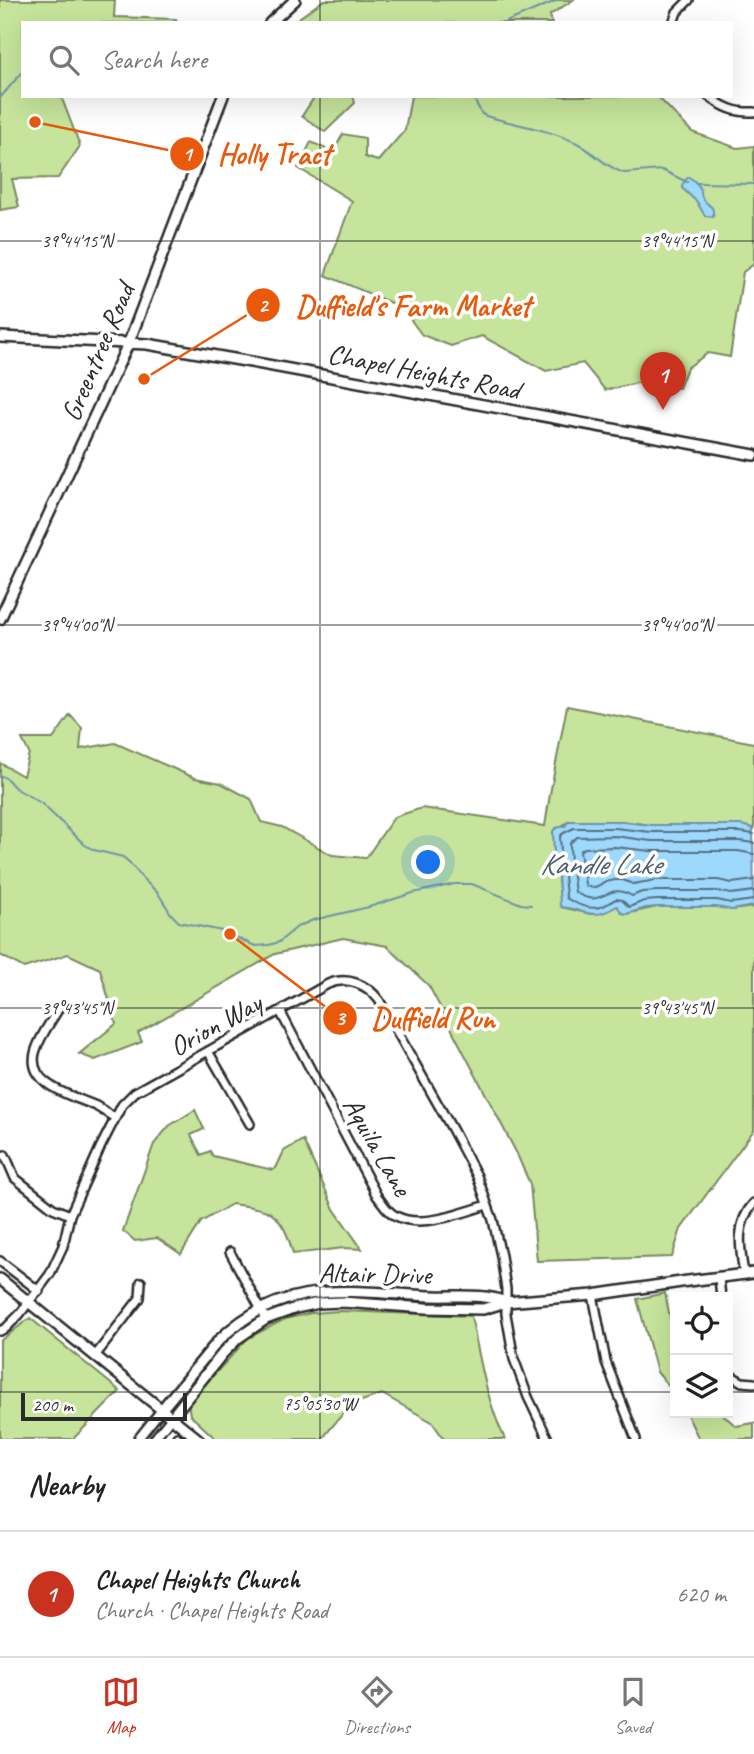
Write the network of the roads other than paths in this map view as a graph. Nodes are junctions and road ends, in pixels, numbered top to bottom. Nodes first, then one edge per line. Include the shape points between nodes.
1 (295, 0) edge
2 (689, 0) edge
3 (272, 21) edge
4 (674, 21) edge
5 (222, 98) edge
6 (710, 98) edge
7 (754, 112) edge
8 (0, 337) edge
9 (130, 342) junction
10 (754, 456) edge
11 (0, 619) edge
12 (59, 1008) dead end
13 (280, 1011) junction
14 (208, 1051) junction
15 (115, 1118) junction
16 (250, 1124) dead end
17 (5, 1155) dead end
18 (754, 1203) edge
19 (488, 1205) junction
20 (70, 1216) junction
21 (230, 1252) dead end
22 (0, 1261) edge
23 (749, 1274) edge
24 (719, 1278) junction
25 (0, 1279) edge
26 (141, 1282) dead end
27 (39, 1291) junction
28 (720, 1292) edge
29 (593, 1295) junction
30 (506, 1302) junction
31 (30, 1303) junction
32 (260, 1309) junction
33 (266, 1319) junction
34 (0, 1331) edge
35 (95, 1356) junction
36 (187, 1377) junction
37 (733, 1377) edge
38 (754, 1383) edge
39 (197, 1385) junction
40 (162, 1409) junction
41 (171, 1418) junction
42 (138, 1439) edge
43 (154, 1439) edge
44 (198, 1439) edge
45 (548, 1439) edge
46 (636, 1439) edge

1 - 3 street
2 - 4 street
5 - 9 street, Greentree Road
6 - 7 street via 734,112
8 - 9 street, Chapel Heights Road
9 - 10 street, Chapel Heights Road
9 - 11 street, Greentree Road
12 - 15 street via 34,1056 39,1076
13 - 14 street, Orion Way
13 - 19 street, Aquila Lane via 387,1210 402,1219 423,1220
13 - 19 street, Orion Way via 335,981 359,984 373,993 452,1129
14 - 15 street, Orion Way via 135,1092
14 - 16 street
15 - 20 street, Orion Way
17 - 20 street via 15,1178
18 - 23 street via 740,1230
19 - 30 street, Orion Way
20 - 27 street, Orion Way via 59,1257
21 - 32 street
22 - 27 street
23 - 24 street, Altair Drive
24 - 28 street
24 - 29 street, Altair Drive
25 - 31 street
26 - 35 street via 140,1298
27 - 31 street, Orion Way
29 - 30 street, Altair Drive
29 - 46 street via 606,1362
30 - 32 street, Altair Drive via 485,1297 332,1290
30 - 33 street, Altair Drive via 487,1309 456,1309 331,1302
30 - 45 street, Orion Way via 514,1359
31 - 34 street, Orion Way
31 - 35 street
32 - 33 street
32 - 36 street, Altair Drive via 229,1329
33 - 39 street, Altair Drive via 229,1346
35 - 40 street
36 - 39 street
36 - 40 street, Altair Drive
37 - 38 street
39 - 41 street, Altair Drive
40 - 41 street
40 - 42 street
41 - 43 street
41 - 44 street

